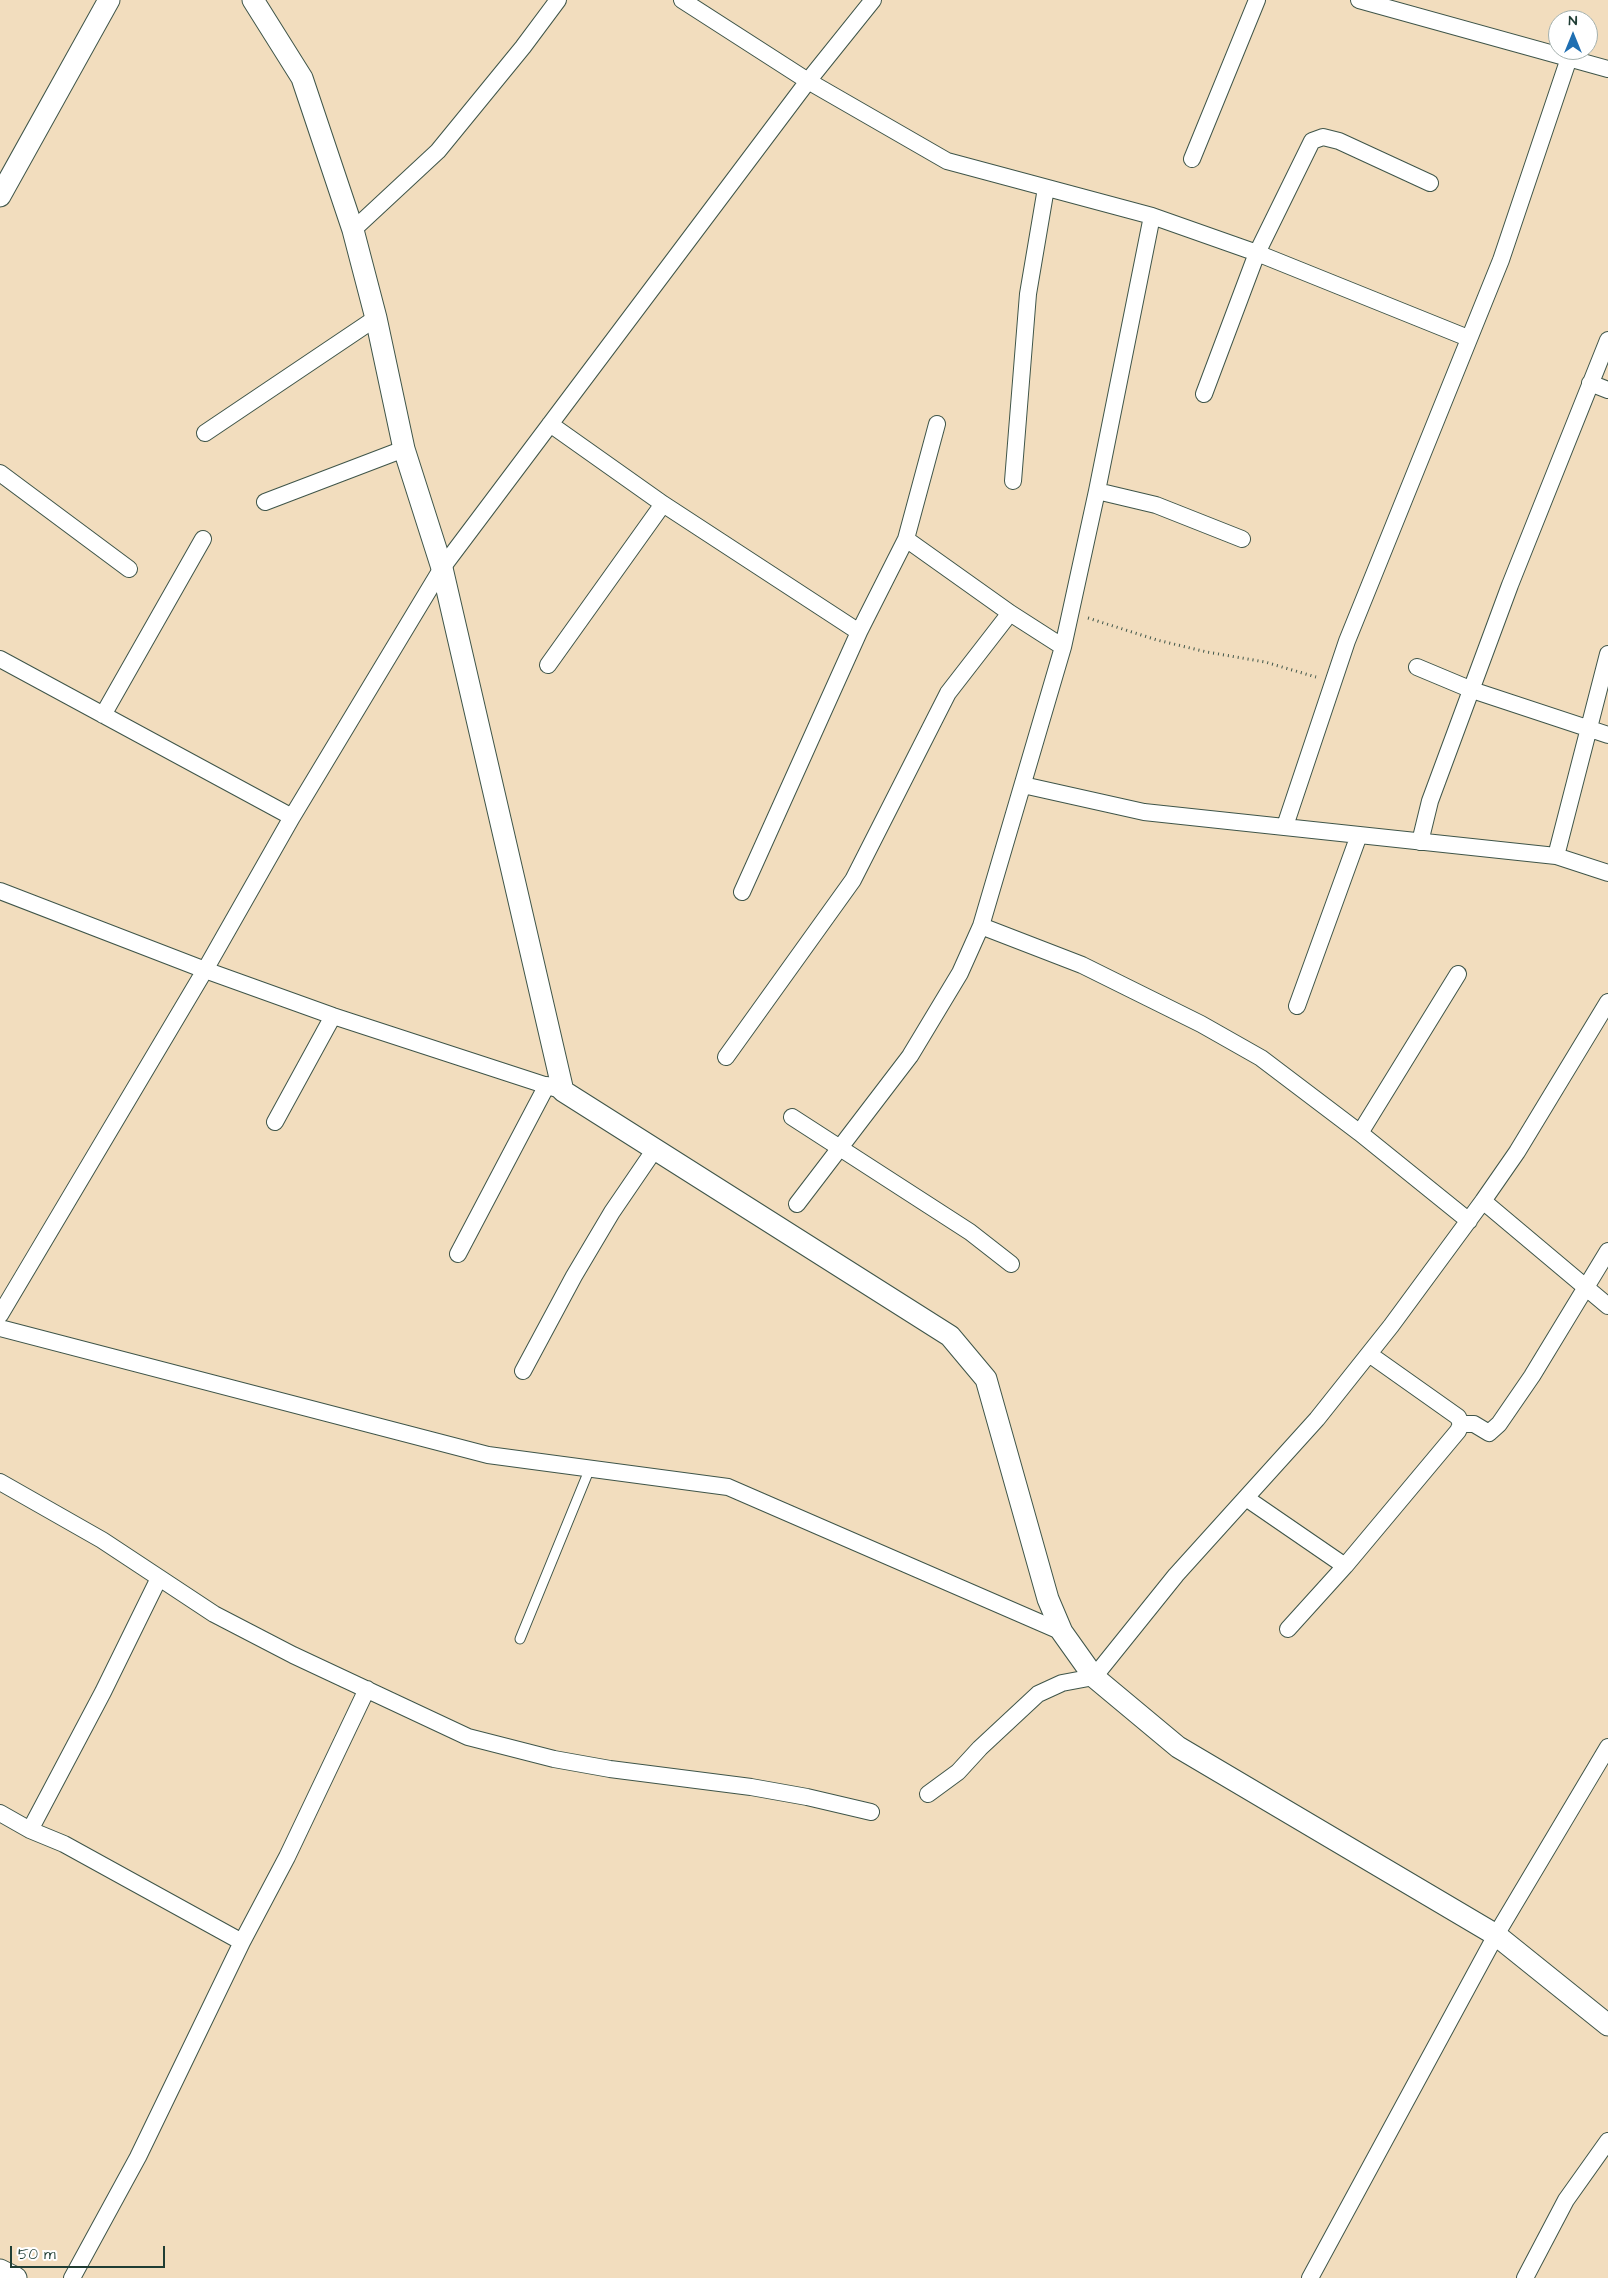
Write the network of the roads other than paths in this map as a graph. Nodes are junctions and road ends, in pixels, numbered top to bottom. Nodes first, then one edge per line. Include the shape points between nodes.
1 (109, 0) edge
2 (253, 0) edge
3 (558, 0) edge
4 (682, 0) edge
5 (873, 0) edge
6 (1257, 0) edge
7 (1359, 0) edge
8 (704, 6) edge
9 (1548, 52) edge
10 (1568, 60) edge
11 (1576, 60) edge
12 (1608, 69) edge
13 (808, 81) junction
14 (1192, 159) dead end
15 (1430, 183) dead end
16 (1046, 188) junction
17 (0, 196) edge
18 (1152, 216) junction
19 (353, 230) junction
20 (1257, 253) junction
21 (376, 318) junction
22 (1468, 338) junction
23 (1608, 340) edge
24 (1590, 383) junction
25 (1608, 390) edge
26 (1204, 394) dead end
27 (550, 424) junction
28 (937, 424) dead end
29 (205, 433) dead end
30 (404, 449) junction
31 (0, 473) edge
32 (1013, 481) dead end
33 (1097, 491) junction
34 (265, 502) dead end
35 (663, 504) junction
36 (203, 539) dead end
37 (906, 539) junction
38 (1242, 539) dead end
39 (442, 568) junction
40 (129, 569) dead end
41 (1010, 613) junction
42 (859, 632) junction
43 (1063, 646) junction
44 (1608, 654) edge
45 (0, 658) edge
46 (548, 665) dead end
47 (1417, 667) dead end
48 (1472, 690) junction
49 (103, 715) junction
50 (1590, 728) junction
51 (1608, 735) edge
52 (1023, 785) junction
53 (292, 817) junction
54 (1285, 826) junction
55 (1359, 835) junction
56 (1420, 842) junction
57 (1556, 856) junction
58 (1608, 873) edge
59 (0, 891) edge
60 (742, 892) dead end
61 (981, 926) junction
62 (204, 970) junction
63 (1458, 974) dead end
64 (1608, 1002) edge
65 (1297, 1006) dead end
66 (333, 1016) junction
67 (726, 1057) dead end
68 (555, 1088) junction
69 (792, 1117) dead end
70 (275, 1122) dead end
71 (1360, 1133) junction
72 (655, 1149) junction
73 (839, 1149) junction
74 (1483, 1201) junction
75 (797, 1204) dead end
76 (1469, 1221) junction
77 (1608, 1251) edge
78 (458, 1254) dead end
79 (1011, 1264) dead end
80 (1588, 1288) junction
81 (1608, 1306) edge
82 (0, 1315) edge
83 (0, 1328) edge
84 (1369, 1354) junction
85 (522, 1371) dead end
86 (1461, 1424) junction
87 (590, 1468) junction
88 (0, 1482) edge
89 (1246, 1498) junction
90 (1345, 1566) junction
91 (159, 1578) junction
92 (1288, 1629) dead end
93 (1062, 1632) junction
94 (520, 1639) dead end
95 (1094, 1677) junction
96 (367, 1689) junction
97 (1608, 1747) edge
98 (928, 1794) dead end
99 (870, 1812) dead end
100 (0, 1813) edge
101 (30, 1830) junction
102 (1496, 1935) junction
103 (242, 1942) junction
104 (1608, 2025) edge
105 (1608, 2141) edge
106 (0, 2270) edge
107 (16, 2278) edge
108 (72, 2278) edge
109 (1310, 2278) edge
110 (1524, 2278) edge

1 - 17 street
2 - 19 street via 302,78
3 - 19 street via 524,47 438,151
4 - 8 street
5 - 13 street
6 - 14 street
7 - 9 street
8 - 13 street
10 - 22 street via 1501,260
11 - 12 street
13 - 16 street via 947,161
13 - 27 street
15 - 20 street via 1339,141 1323,137 1312,141
16 - 18 street
16 - 32 street via 1028,294
18 - 20 street
18 - 33 street
19 - 21 street
20 - 22 street
20 - 26 street
21 - 29 street
21 - 30 street
22 - 54 street via 1347,641
23 - 24 street
24 - 25 street
24 - 48 street
27 - 35 street
27 - 39 street
28 - 37 street
30 - 34 street
30 - 39 street
31 - 40 street
33 - 38 street via 1156,505
33 - 43 street
35 - 42 street
35 - 46 street
36 - 49 street
37 - 41 street
37 - 42 street
39 - 53 street
39 - 68 street
41 - 43 street
41 - 67 street via 948,693 853,880
42 - 60 street
43 - 52 street
44 - 50 street
45 - 49 street
47 - 48 street
48 - 50 street
48 - 56 street via 1430,801
49 - 53 street
50 - 51 street
50 - 57 street
52 - 54 street via 1144,812
52 - 61 street
53 - 62 street
54 - 55 street
55 - 56 street
55 - 65 street
56 - 57 street
57 - 58 street
59 - 62 street
61 - 71 street via 1082,965 1201,1024 1261,1058
61 - 73 street via 960,973 910,1056
62 - 66 street
62 - 82 street
63 - 71 street
64 - 74 street via 1523,1144
66 - 68 street
66 - 70 street
68 - 72 street
68 - 78 street
69 - 73 street
71 - 76 street
72 - 85 street via 612,1212
72 - 93 street via 950,1336 986,1379 1048,1599
73 - 75 street
73 - 79 street via 970,1232
74 - 76 street
74 - 80 street
76 - 84 street
77 - 80 street
80 - 81 street
80 - 86 street via 1492,1432 1474,1424
83 - 87 street via 488,1455
84 - 86 street via 1458,1417
84 - 89 street via 1317,1419
86 - 90 street
87 - 93 street via 728,1488
87 - 94 lane
88 - 91 street via 102,1540
89 - 90 street
89 - 95 street via 1176,1575
90 - 92 street
91 - 96 street via 214,1614
91 - 101 street
93 - 95 street
95 - 98 street via 1062,1683 1038,1694 958,1772
95 - 102 street via 1178,1747
96 - 99 street via 468,1737 554,1759 750,1787
96 - 103 street via 287,1857
97 - 102 street
100 - 101 street
101 - 103 street via 64,1844
102 - 104 street
102 - 109 street
103 - 108 street via 138,2157
105 - 110 street via 1566,2200
106 - 107 street

